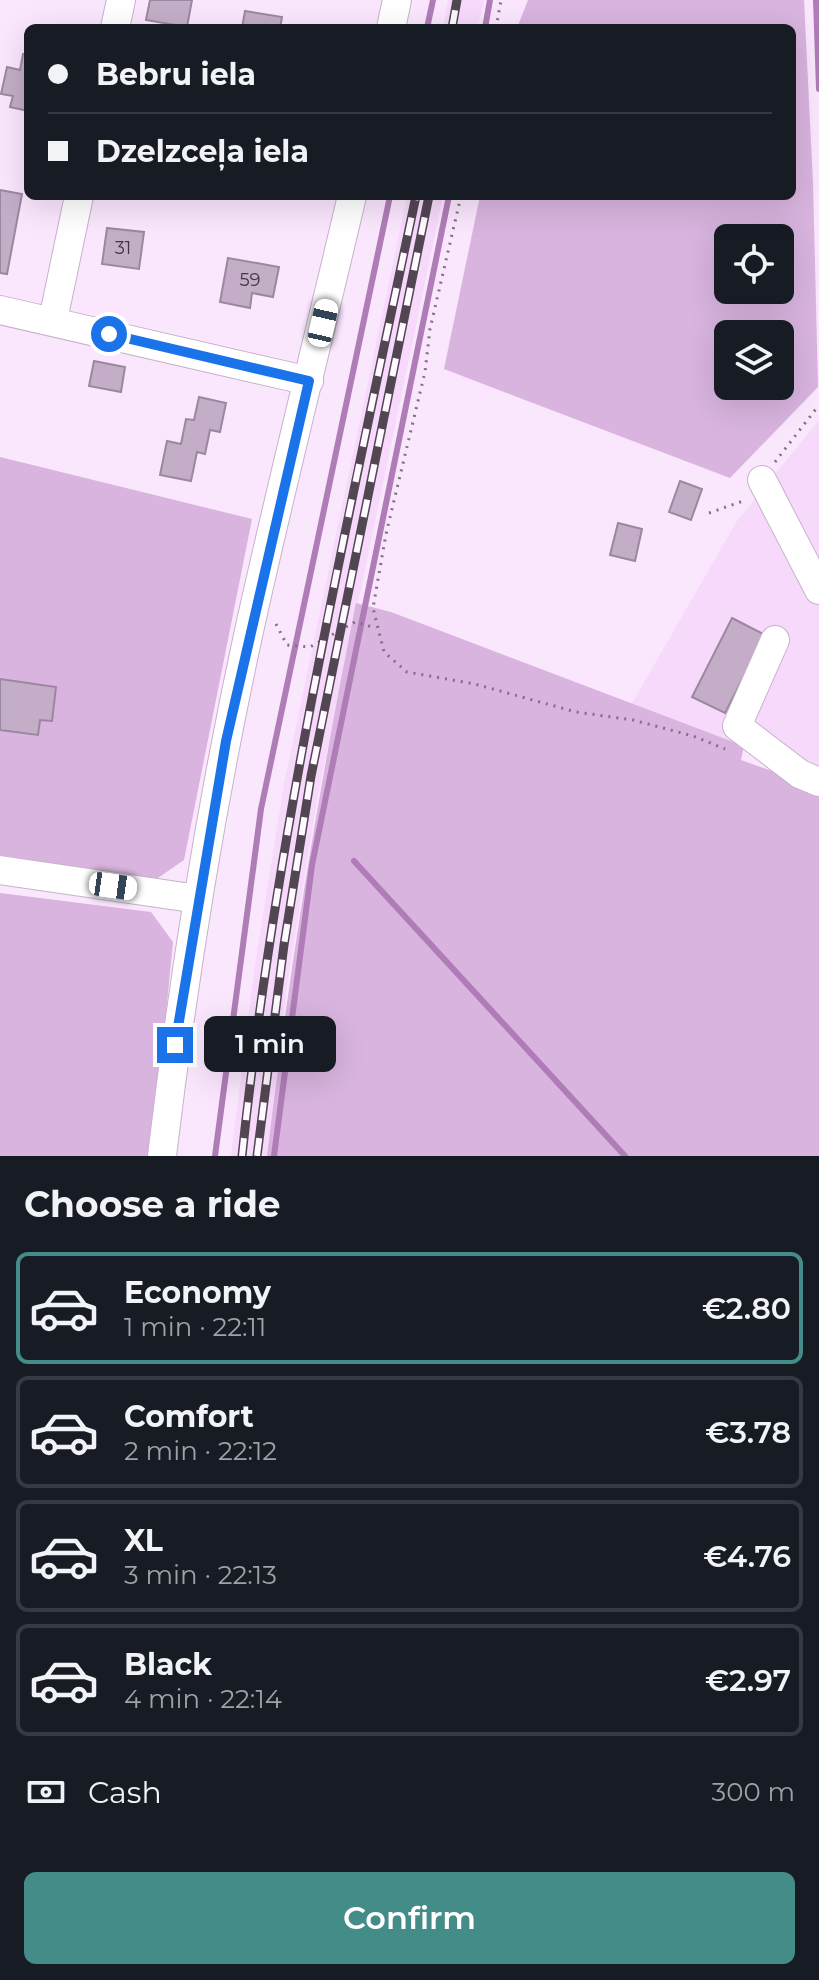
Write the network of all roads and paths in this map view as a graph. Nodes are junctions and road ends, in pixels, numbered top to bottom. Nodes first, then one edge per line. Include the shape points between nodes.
1 (121, 0) edge
2 (397, 0) edge
3 (501, 0) edge
4 (116, 24) edge
5 (392, 24) edge
6 (497, 24) edge
7 (78, 200) edge
8 (351, 200) edge
9 (460, 200) edge
10 (0, 310) edge
11 (53, 320) junction
12 (309, 381) junction
13 (762, 480) dead end
14 (819, 590) edge
15 (376, 628) junction
16 (269, 632) dead end
17 (775, 640) dead end
18 (731, 751) dead end
19 (819, 782) edge
20 (0, 870) edge
21 (198, 899) junction
22 (162, 1156) edge

1 - 4 street
2 - 5 street
3 - 6 path
7 - 11 street
8 - 12 street
9 - 15 path via 386,534 373,608
10 - 11 street
11 - 12 street
12 - 21 street via 249,630
13 - 14 street
15 - 16 path via 355,622 310,647 287,645 272,617
15 - 18 path via 384,652 407,672 576,712 633,720
17 - 19 street via 737,726 800,774
20 - 21 street
21 - 22 street

